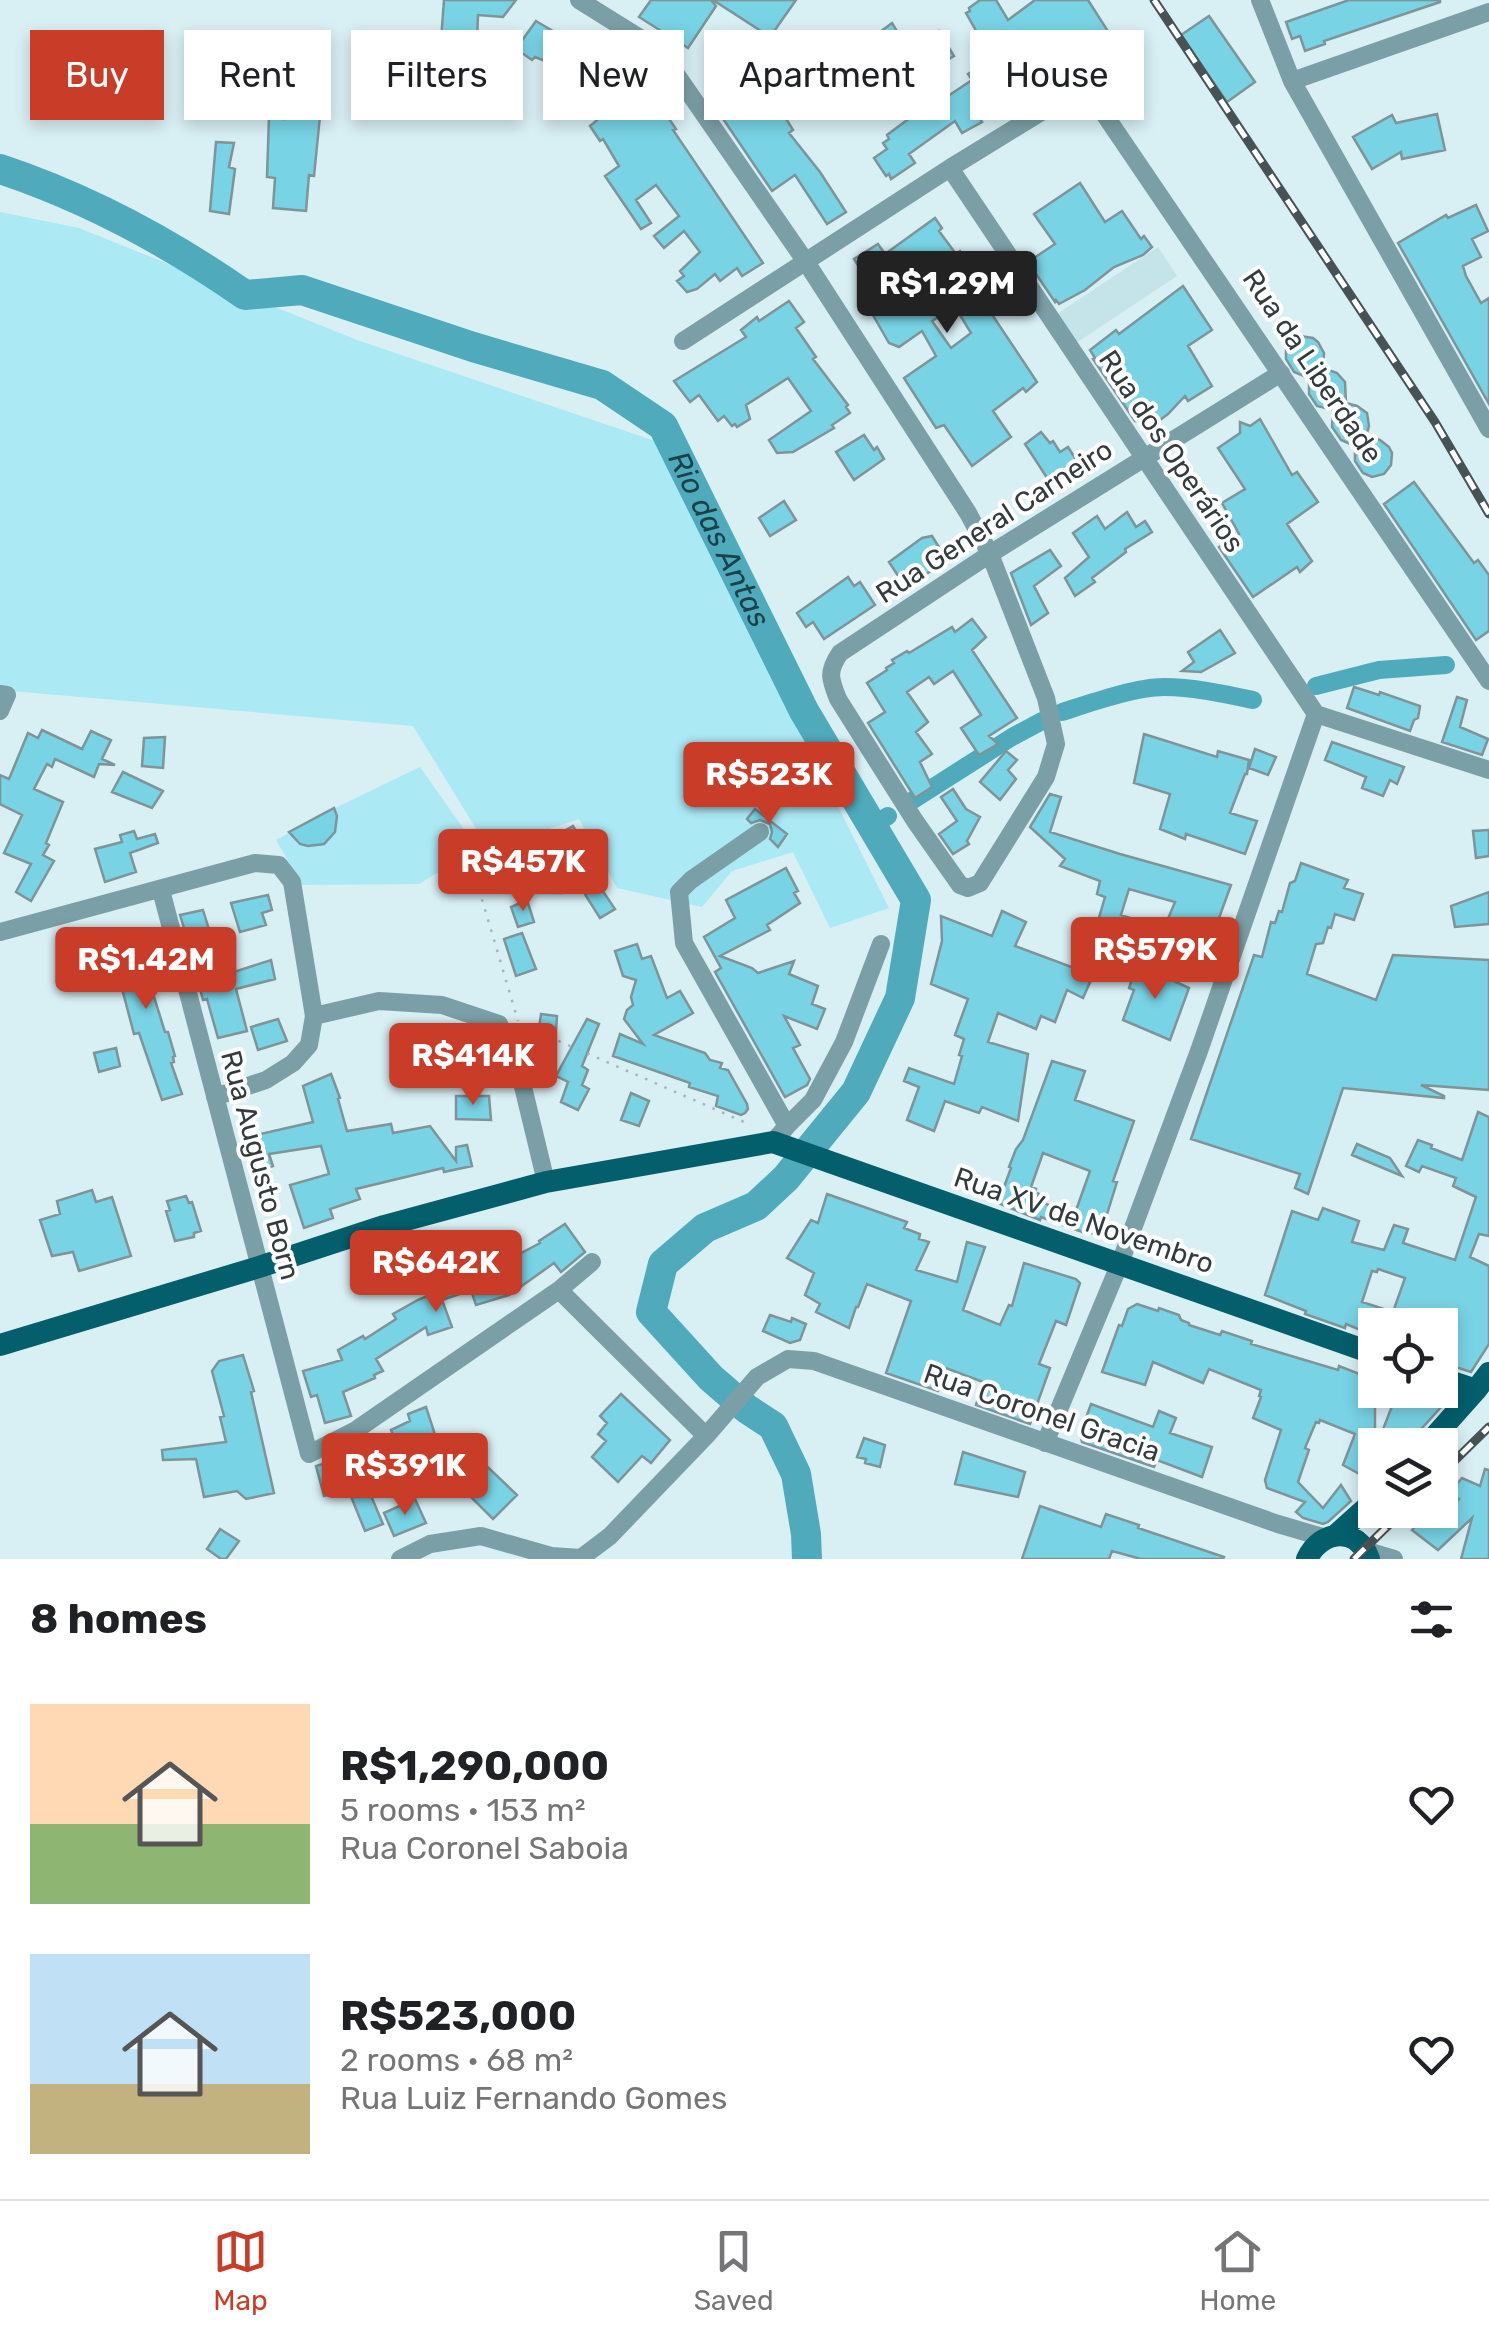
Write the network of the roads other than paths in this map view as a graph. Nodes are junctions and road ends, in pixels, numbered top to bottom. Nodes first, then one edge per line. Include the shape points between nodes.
1 (579, 0) edge
2 (1260, 0) edge
3 (1489, 12) edge
4 (1292, 81) junction
5 (950, 168) junction
6 (806, 262) junction
7 (683, 341) dead end
8 (1282, 373) junction
9 (1489, 429) edge
10 (1143, 458) junction
11 (990, 554) junction
12 (1489, 681) edge
13 (1316, 714) junction
14 (1488, 768) edge
15 (760, 832) dead end
16 (161, 890) junction
17 (0, 932) edge
18 (881, 944) dead end
19 (314, 1016) junction
20 (215, 1097) junction
21 (781, 1138) junction
22 (546, 1182) junction
23 (592, 1262) dead end
24 (1120, 1264) junction
25 (259, 1267) junction
26 (559, 1290) junction
27 (0, 1346) edge
28 (1358, 1348) edge
29 (1458, 1381) edge
30 (1485, 1386) edge
31 (1444, 1428) edge
32 (706, 1436) junction
33 (1045, 1442) junction
34 (1358, 1513) edge
35 (1370, 1528) edge
36 (1320, 1545) edge
37 (1367, 1553) edge
38 (581, 1558) edge
39 (400, 1559) edge
40 (1394, 1559) edge

1 - 6 street via 651,44
2 - 4 street
3 - 4 street
4 - 9 street
5 - 6 street
5 - 8 street, Rua da Liberdade via 1070,95 1092,96
5 - 10 street, Rua dos Operários
6 - 7 street
6 - 11 street
8 - 10 street, Rua General Carneiro
8 - 12 street, Rua da Liberdade
10 - 11 street, Rua General Carneiro
10 - 13 street, Rua dos Operários
11 - 11 street, Rua General Carneiro via 1046,698 1056,744 1046,776 980,883 968,888 915,821 830,681 840,653
13 - 14 street
13 - 24 street
15 - 21 street via 679,892 684,942
16 - 17 street
16 - 19 street via 255,863 279,865 292,882
16 - 20 street, Rua Augusto Born
18 - 21 street via 844,1042 813,1100
19 - 20 street via 309,1045 293,1063
19 - 22 street via 379,1001 442,1005 499,1024 518,1066
20 - 25 street, Rua Augusto Born
21 - 22 main road
21 - 24 main road, Rua XV de Novembro via 824,1161
22 - 25 main road
23 - 26 street
24 - 28 main road, Rua XV de Novembro
24 - 33 street
25 - 26 street, Rua Augusto Born via 309,1454 356,1430
25 - 27 main road
26 - 32 street
29 - 30 main road
30 - 31 main road
32 - 33 street, Rua Coronel Gracia via 758,1377 788,1359 814,1361
32 - 38 street
33 - 36 street, Rua Coronel Gracia
34 - 36 main road
35 - 37 main road
36 - 37 main road via 1346,1536
37 - 40 street
38 - 39 street via 481,1536 430,1544

